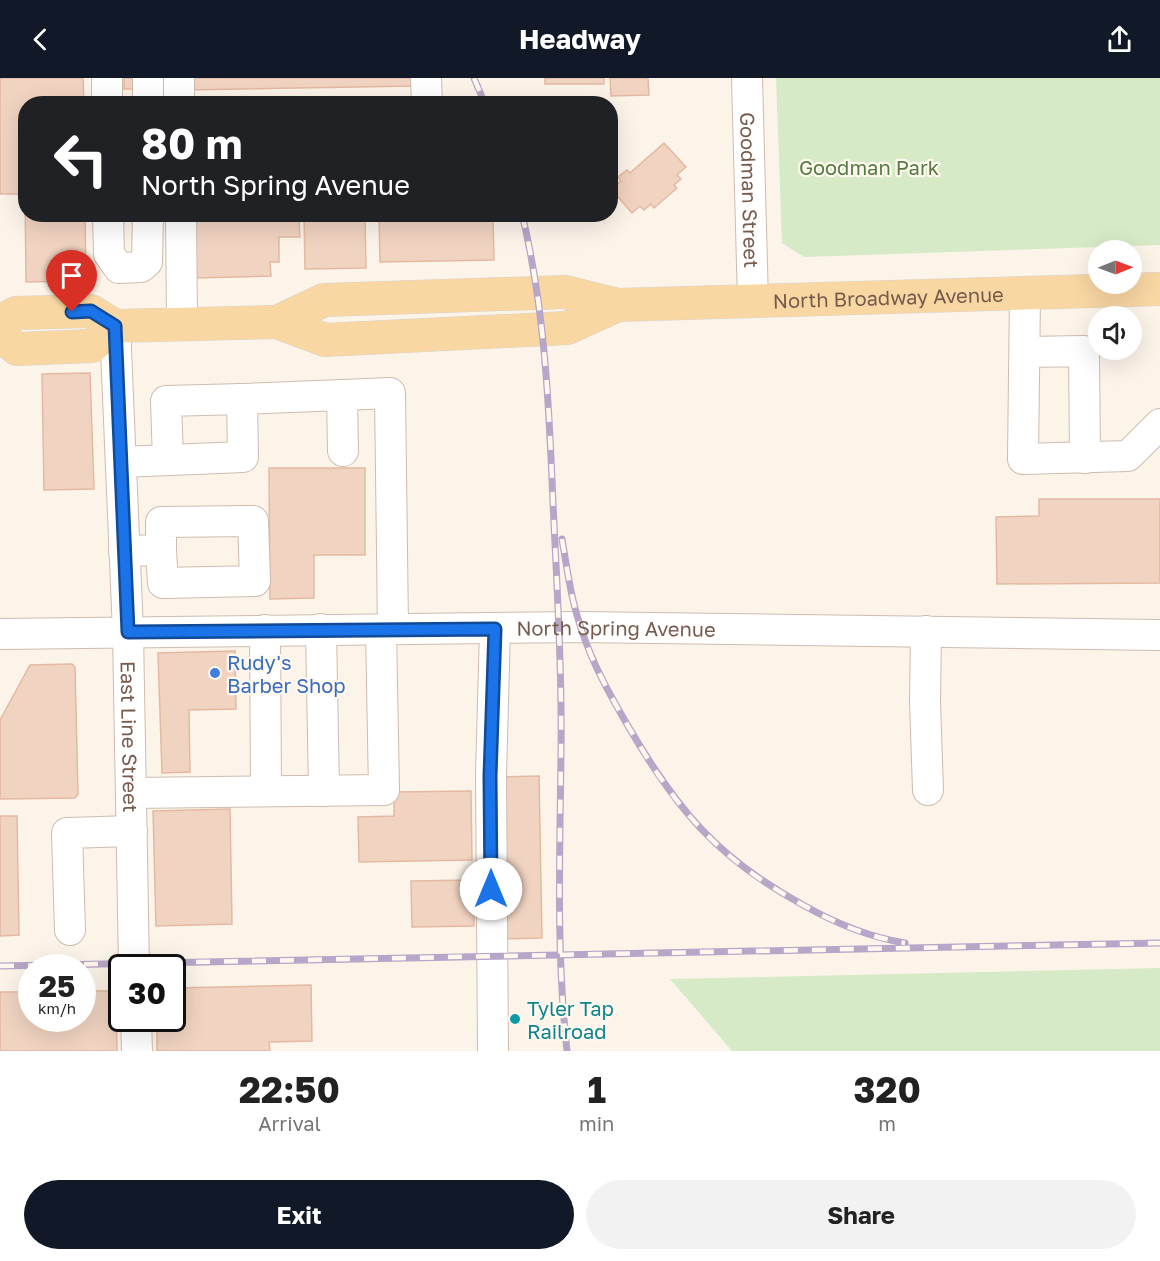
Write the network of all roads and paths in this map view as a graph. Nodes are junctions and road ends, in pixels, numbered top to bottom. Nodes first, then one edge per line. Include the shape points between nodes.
1 (107, 78) edge
2 (148, 78) edge
3 (179, 78) edge
4 (426, 78) edge
5 (747, 78) edge
6 (107, 96) edge
7 (148, 96) edge
8 (179, 96) edge
9 (427, 96) edge
10 (108, 222) edge
11 (148, 222) edge
12 (181, 222) edge
13 (1160, 289) edge
14 (1025, 294) junction
15 (753, 302) junction
16 (0, 322) edge
17 (183, 324) junction
18 (115, 326) junction
19 (0, 335) edge
20 (1026, 352) junction
21 (342, 395) junction
22 (242, 399) junction
23 (1160, 424) edge
24 (343, 451) dead end
25 (1085, 458) junction
26 (168, 460) junction
27 (121, 462) junction
28 (124, 550) junction
29 (161, 550) junction
30 (255, 581) junction
31 (321, 629) junction
32 (387, 629) junction
33 (495, 629) junction
34 (260, 630) junction
35 (926, 631) junction
36 (128, 632) junction
37 (0, 634) edge
38 (1160, 636) edge
39 (324, 790) junction
40 (928, 790) dead end
41 (266, 791) junction
42 (131, 793) junction
43 (132, 831) junction
44 (70, 930) dead end
45 (134, 954) edge
46 (136, 1032) edge
47 (137, 1051) edge
48 (493, 1051) edge

1 - 6 street
2 - 7 street
3 - 8 street
4 - 9 street
5 - 15 street, Goodman Street
10 - 11 street via 109,254 119,268 141,267 147,262
12 - 17 street
13 - 14 main road, North Broadway Avenue
14 - 15 main road, North Broadway Avenue
14 - 20 street
15 - 17 main road, North Broadway Avenue via 618,305 567,328 336,340 325,340 277,322
16 - 18 main road via 16,313 91,311
17 - 18 main road, North Broadway Avenue
18 - 19 main road via 92,346 17,348
18 - 27 street, East Line Street
20 - 25 street via 1084,351
20 - 25 street via 1023,459
21 - 22 street
21 - 24 street
21 - 32 street via 390,393
22 - 26 street via 243,458
22 - 26 street via 166,402
23 - 25 street via 1128,456
26 - 27 street
27 - 28 street, East Line Street
28 - 29 street
28 - 36 street, East Line Street
29 - 30 street via 163,583
29 - 30 street via 160,522 253,521
30 - 34 street
31 - 32 street, North Spring Avenue
31 - 34 street, North Spring Avenue
31 - 39 street
32 - 33 street, North Spring Avenue
32 - 39 street via 384,789
33 - 35 street, North Spring Avenue
33 - 48 street via 490,776
34 - 36 street, North Spring Avenue
34 - 41 street
35 - 38 street, North Spring Avenue
35 - 40 street
36 - 37 street, North Spring Avenue
36 - 42 street, East Line Street
39 - 41 street
41 - 42 street
42 - 43 street, East Line Street
43 - 44 street via 67,821
43 - 45 street, East Line Street
46 - 47 street

